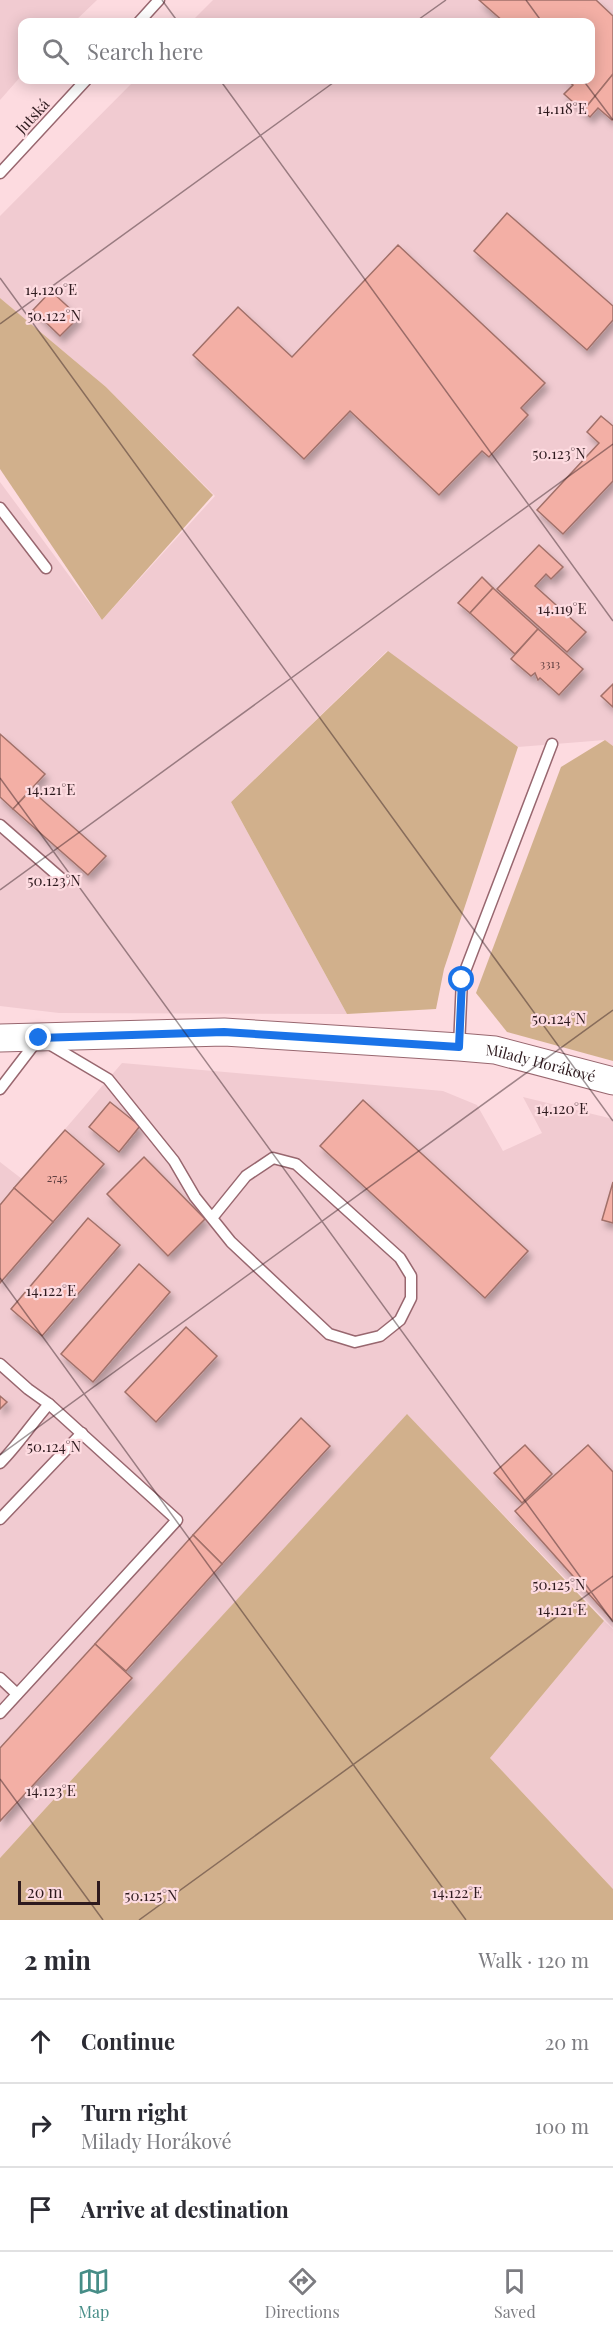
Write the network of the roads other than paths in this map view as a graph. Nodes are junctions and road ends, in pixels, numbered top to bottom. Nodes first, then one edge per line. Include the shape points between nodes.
1 (159, 0) edge
2 (143, 18) edge
3 (82, 84) edge
4 (0, 173) edge
5 (0, 508) edge
6 (45, 568) dead end
7 (552, 744) dead end
8 (0, 825) edge
9 (64, 881) dead end
10 (0, 1038) edge
11 (39, 1038) junction
12 (459, 1047) junction
13 (613, 1081) edge
14 (0, 1089) edge
15 (212, 1218) junction
16 (0, 1364) edge
17 (49, 1404) junction
18 (82, 1433) junction
19 (0, 1462) edge
20 (0, 1519) edge
21 (0, 1678) edge
22 (17, 1694) junction
23 (0, 1713) edge

1 - 2 lane
3 - 4 lane, Jutská
5 - 6 lane
7 - 12 lane via 462,980
8 - 9 lane
10 - 11 street, Milady Horákové
11 - 12 street, Milady Horákové via 224,1032
11 - 14 lane
11 - 15 lane via 108,1079 174,1161
12 - 13 street, Milady Horákové via 495,1050
15 - 15 lane via 231,1242 329,1334 355,1342 380,1336 400,1320 411,1299 411,1276 400,1258 296,1164 273,1158 246,1176
16 - 17 lane
17 - 18 lane
17 - 19 lane
18 - 20 lane
18 - 22 lane via 177,1520
21 - 22 lane
22 - 23 lane

